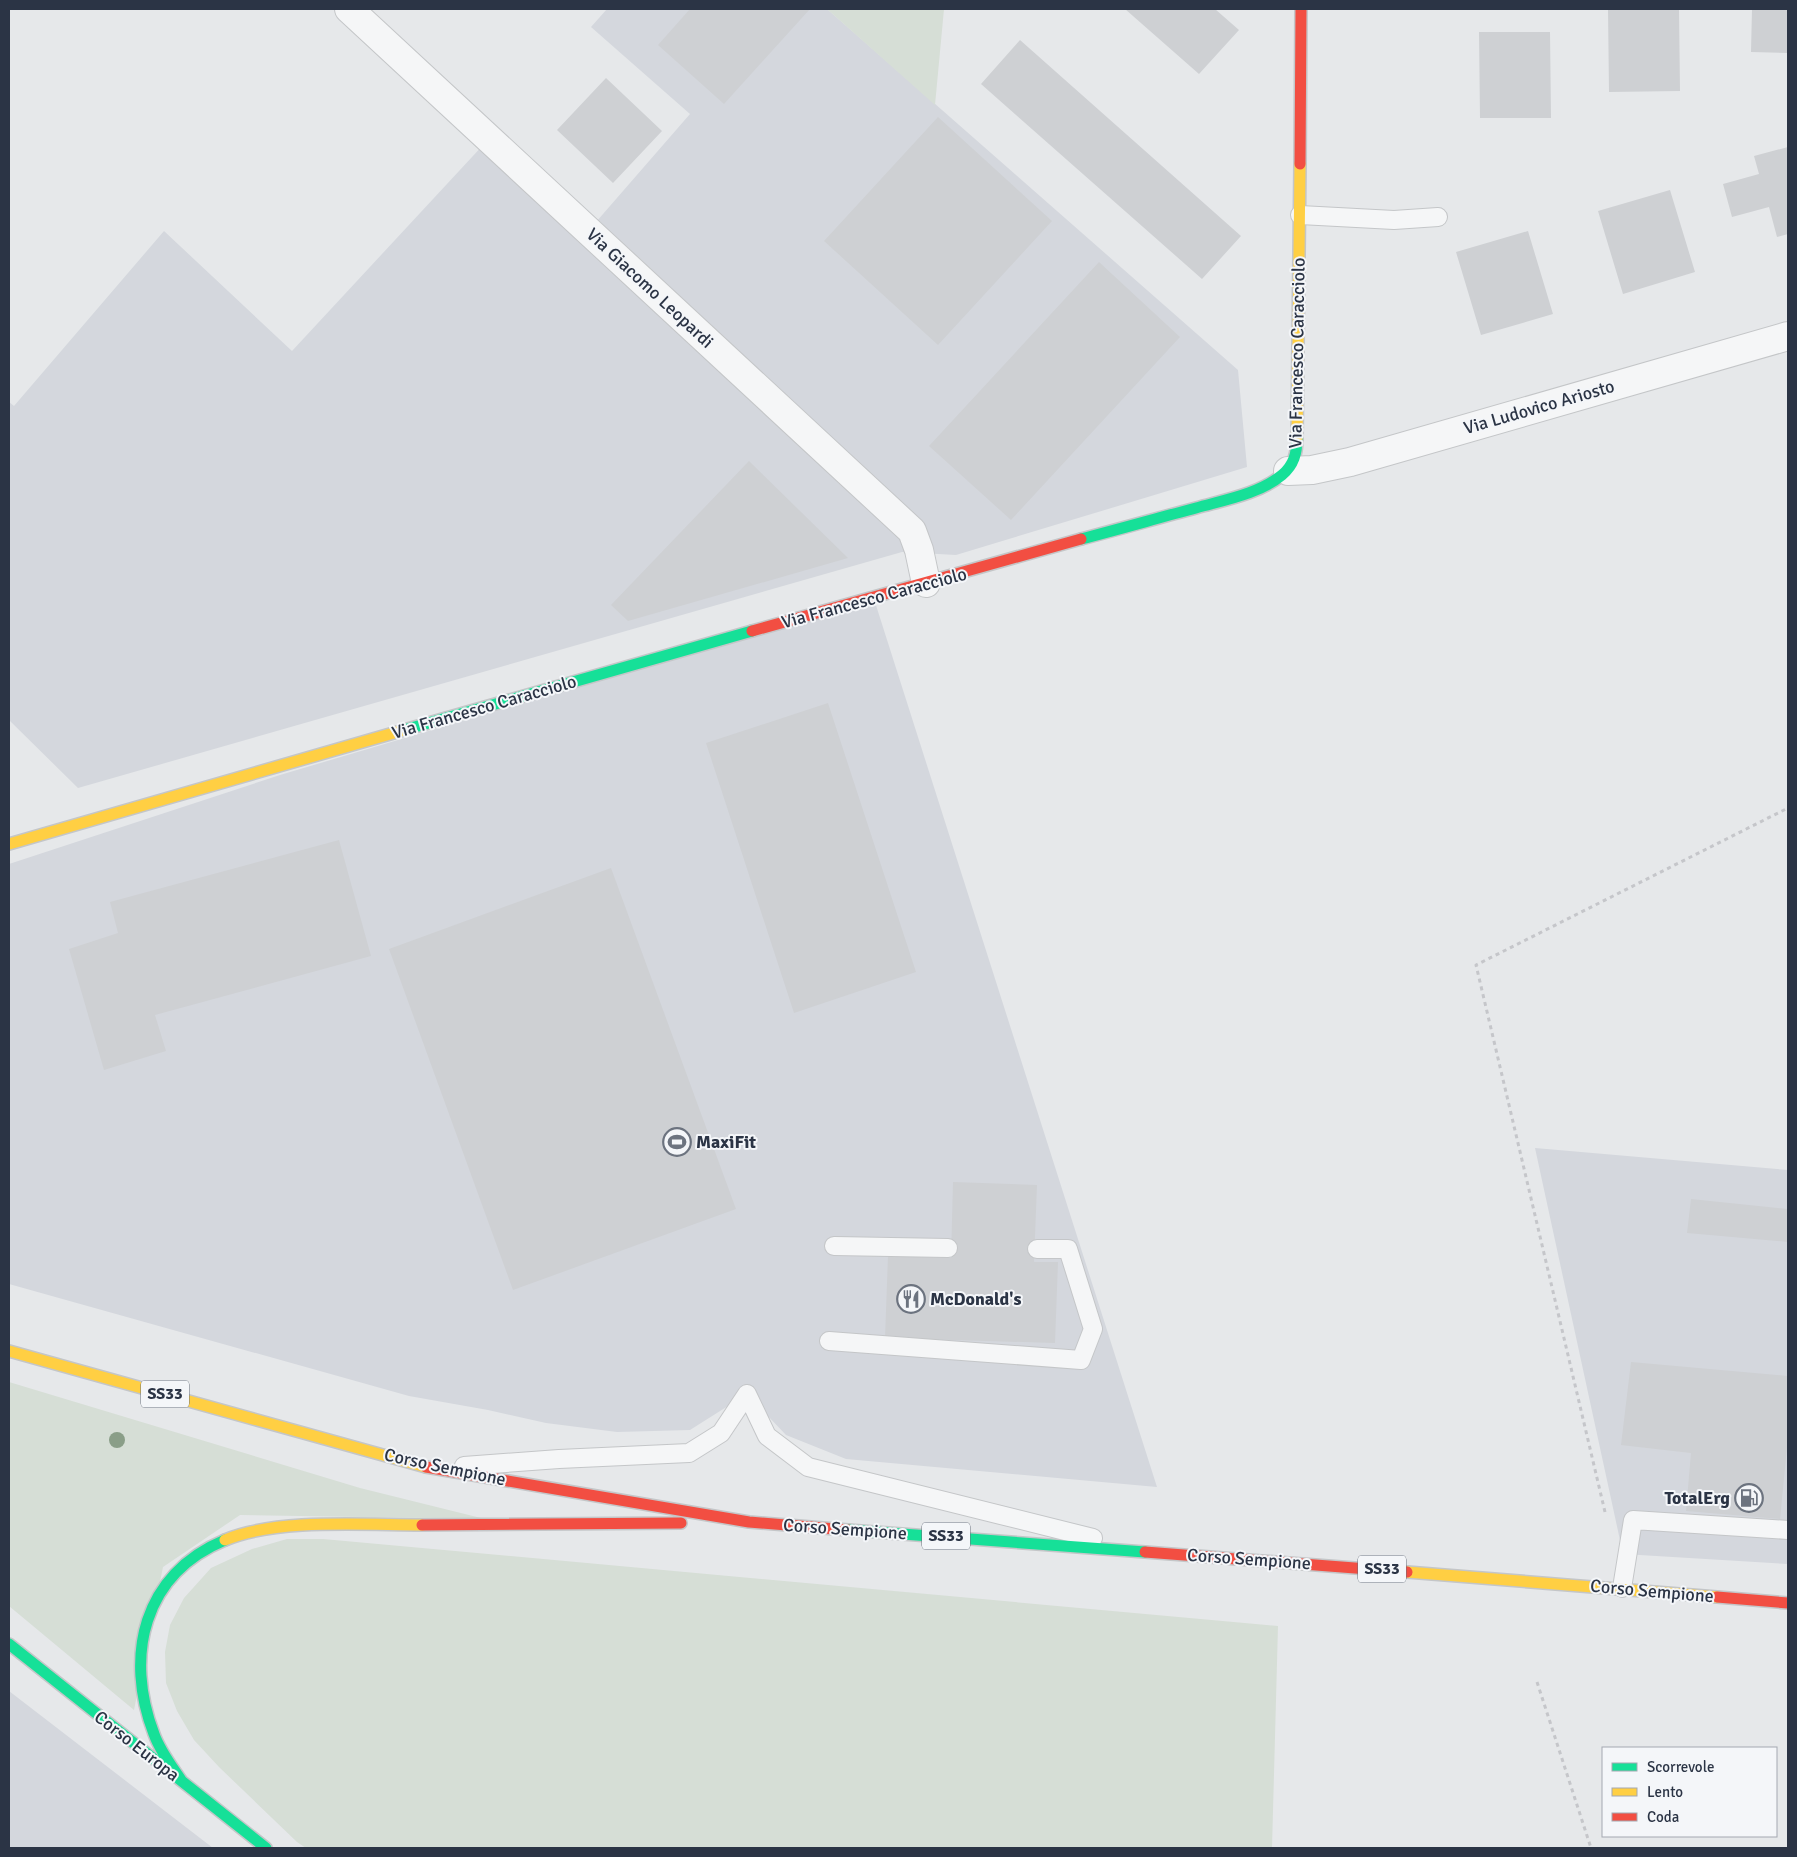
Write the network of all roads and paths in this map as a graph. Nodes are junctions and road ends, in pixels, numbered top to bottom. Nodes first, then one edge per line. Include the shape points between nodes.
1 (349, 9) edge
2 (1301, 9) edge
3 (1300, 215) junction
4 (1438, 217) dead end
5 (1788, 336) edge
6 (1288, 471) junction
7 (926, 583) junction
8 (1788, 808) edge
9 (9, 844) edge
10 (834, 1246) dead end
11 (948, 1248) dead end
12 (1036, 1249) dead end
13 (829, 1340) dead end
14 (9, 1351) edge
15 (430, 1468) junction
16 (1607, 1518) dead end
17 (749, 1522) junction
18 (1788, 1530) edge
19 (1142, 1550) junction
20 (1622, 1588) junction
21 (1788, 1604) edge
22 (9, 1644) edge
23 (1536, 1682) dead end
24 (180, 1780) junction
25 (263, 1847) edge
26 (1591, 1848) edge

1 - 7 street, Via Giacomo Leopardi via 912,531
2 - 3 main road, Via Francesco Caracciolo
3 - 4 lane via 1394,220
3 - 6 main road, Via Francesco Caracciolo via 1296,459
5 - 6 street, Via Ludovico Ariosto via 1350,462
6 - 7 main road, Via Francesco Caracciolo via 1274,481 1238,496
7 - 9 main road, Via Francesco Caracciolo
8 - 16 path via 1476,965
10 - 11 lane
12 - 13 lane via 1068,1249 1093,1329 1081,1360
14 - 15 main road, Corso Sempione / SS33
15 - 17 main road, Corso Sempione / SS33
15 - 19 lane via 689,1453 721,1433 747,1394 767,1436 808,1468
17 - 19 main road, Corso Sempione / SS33
17 - 24 main road via 296,1525 252,1532 215,1543 192,1556 173,1573 160,1590 145,1626 142,1669 148,1715 155,1736
18 - 20 lane via 1634,1520
19 - 20 main road, Corso Sempione / SS33
20 - 21 main road, Corso Sempione / SS33
22 - 24 main road, Corso Europa
23 - 26 path
24 - 25 main road, Corso Europa

